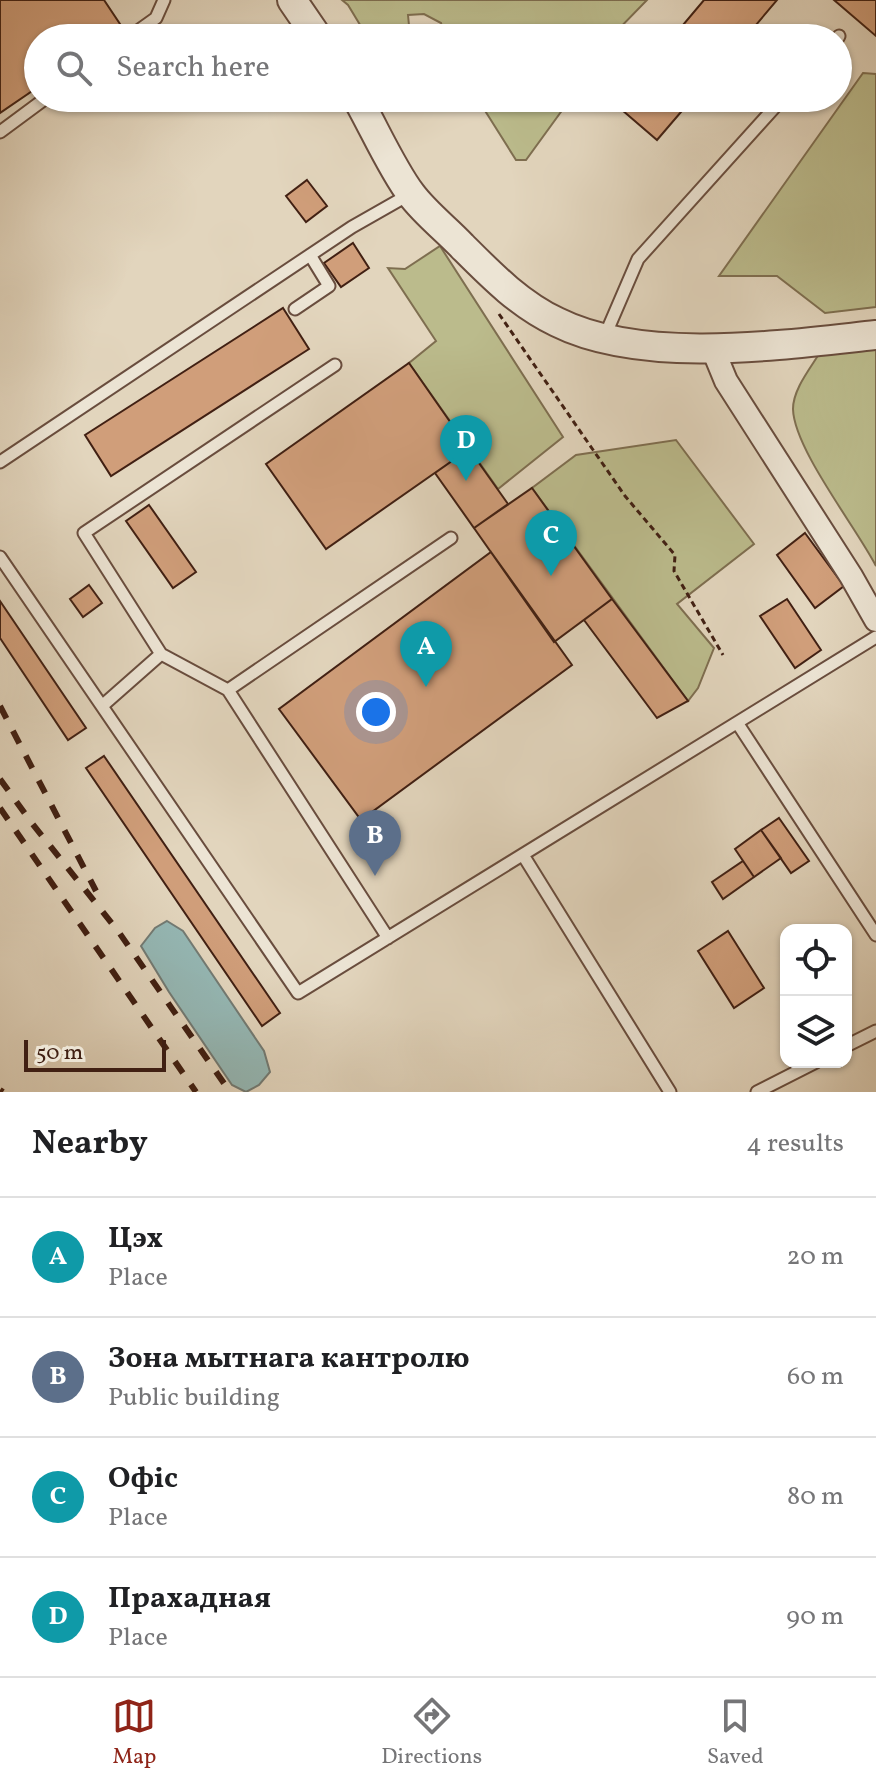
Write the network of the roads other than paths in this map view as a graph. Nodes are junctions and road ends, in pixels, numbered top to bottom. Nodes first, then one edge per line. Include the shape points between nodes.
1 (164, 0) edge
2 (292, 0) edge
3 (148, 24) edge
4 (308, 24) edge
5 (27, 112) edge
6 (365, 112) edge
7 (770, 112) edge
8 (0, 132) edge
9 (410, 193) junction
10 (310, 255) junction
11 (295, 309) dead end
12 (876, 335) edge
13 (604, 339) junction
14 (712, 347) junction
15 (335, 365) dead end
16 (0, 462) edge
17 (451, 538) dead end
18 (0, 557) edge
19 (876, 620) edge
20 (876, 637) edge
21 (161, 654) junction
22 (228, 690) junction
23 (102, 706) junction
24 (738, 724) junction
25 (523, 855) junction
26 (876, 935) edge
27 (388, 938) junction
28 (876, 1031) edge
29 (852, 1043) edge
30 (804, 1068) edge
31 (670, 1092) edge
32 (757, 1092) edge

1 - 3 lane
2 - 4 street
5 - 8 lane
6 - 9 street
7 - 13 lane via 638,259
9 - 10 lane
9 - 13 street via 505,289 553,320
10 - 11 lane via 329,286
10 - 16 lane
12 - 14 street
13 - 14 street via 643,346
14 - 19 street via 726,381
15 - 21 lane via 84,533
17 - 22 lane
18 - 23 lane
20 - 24 lane
21 - 22 lane
21 - 23 lane
22 - 27 lane
23 - 27 lane via 298,993
24 - 25 lane
24 - 26 lane
25 - 27 lane
25 - 31 lane
28 - 29 lane
30 - 32 lane

